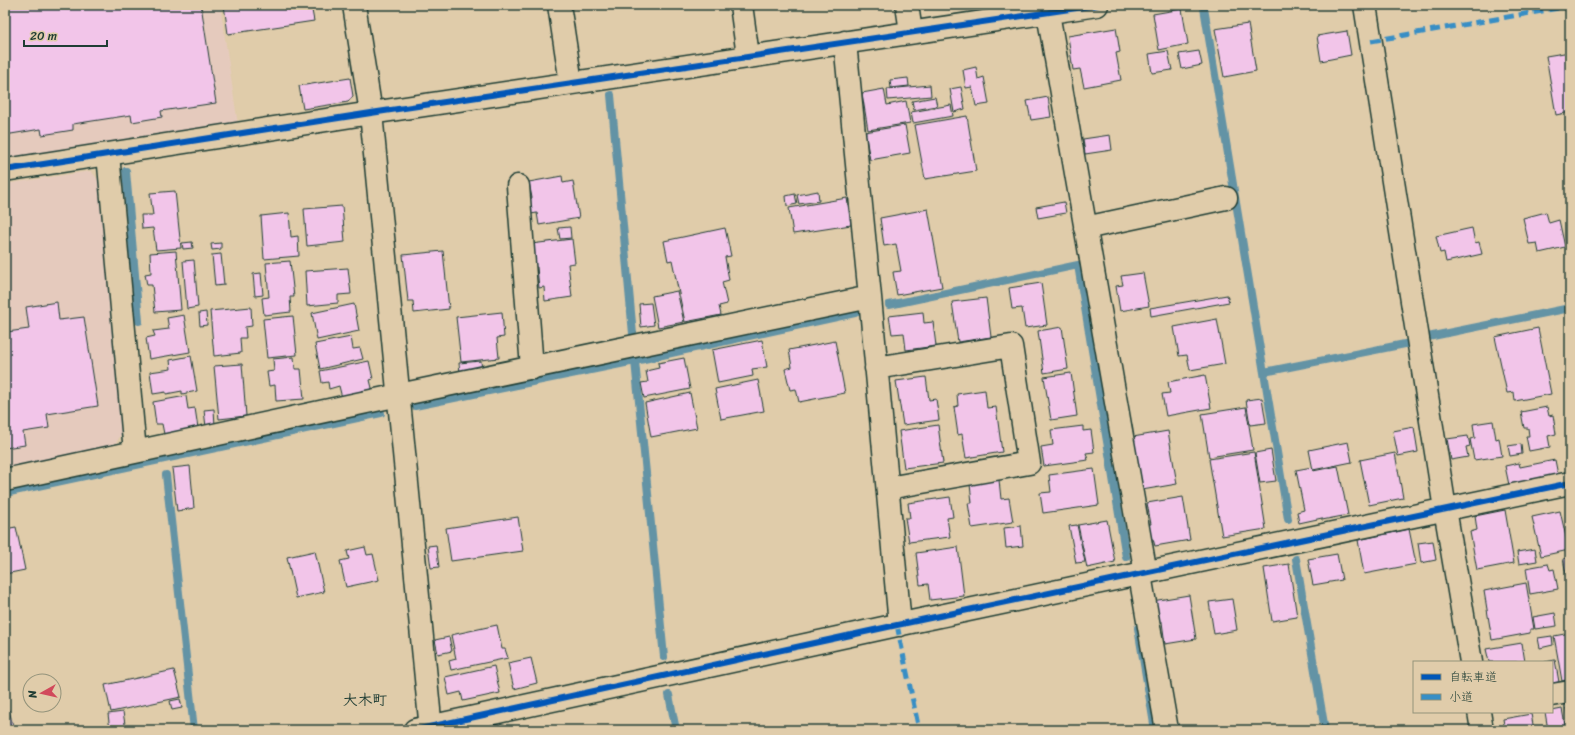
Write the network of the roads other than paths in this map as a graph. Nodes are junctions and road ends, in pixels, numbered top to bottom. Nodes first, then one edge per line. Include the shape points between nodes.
1 (354, 5) edge
2 (559, 5) edge
3 (740, 5) edge
4 (907, 5) edge
5 (1097, 5) edge
6 (1365, 5) edge
7 (1048, 13) junction
8 (911, 32) junction
9 (845, 42) junction
10 (748, 56) junction
11 (571, 83) junction
12 (371, 113) junction
13 (108, 154) junction
14 (5, 170) edge
15 (518, 186) dead end
16 (1226, 198) dead end
17 (1085, 228) junction
18 (870, 297) junction
19 (532, 368) junction
20 (876, 368) junction
21 (399, 395) junction
22 (135, 452) junction
23 (5, 480) edge
24 (1570, 483) edge
25 (888, 488) junction
26 (1445, 509) junction
27 (1143, 574) junction
28 (900, 625) junction
29 (1471, 661) edge
30 (1570, 692) edge
31 (1553, 695) edge
32 (1479, 713) edge
33 (425, 729) edge
34 (1167, 730) edge
35 (1482, 730) edge

1 - 12 street
2 - 11 street
3 - 10 street
4 - 8 street
5 - 7 street
6 - 26 street
7 - 8 street
7 - 17 street
8 - 9 street
9 - 10 street
9 - 18 street
10 - 11 street
11 - 12 street
12 - 13 street
12 - 21 street
13 - 14 street
13 - 22 street
15 - 19 street
16 - 17 street
17 - 27 street
18 - 19 street
18 - 20 street
19 - 21 street
20 - 25 street
20 - 25 street via 1011,346 1029,463
21 - 22 street
21 - 33 street
22 - 23 street
24 - 26 street
25 - 28 street
26 - 27 street
26 - 29 street
27 - 28 street
27 - 34 street
28 - 33 street
30 - 31 street
32 - 35 street

